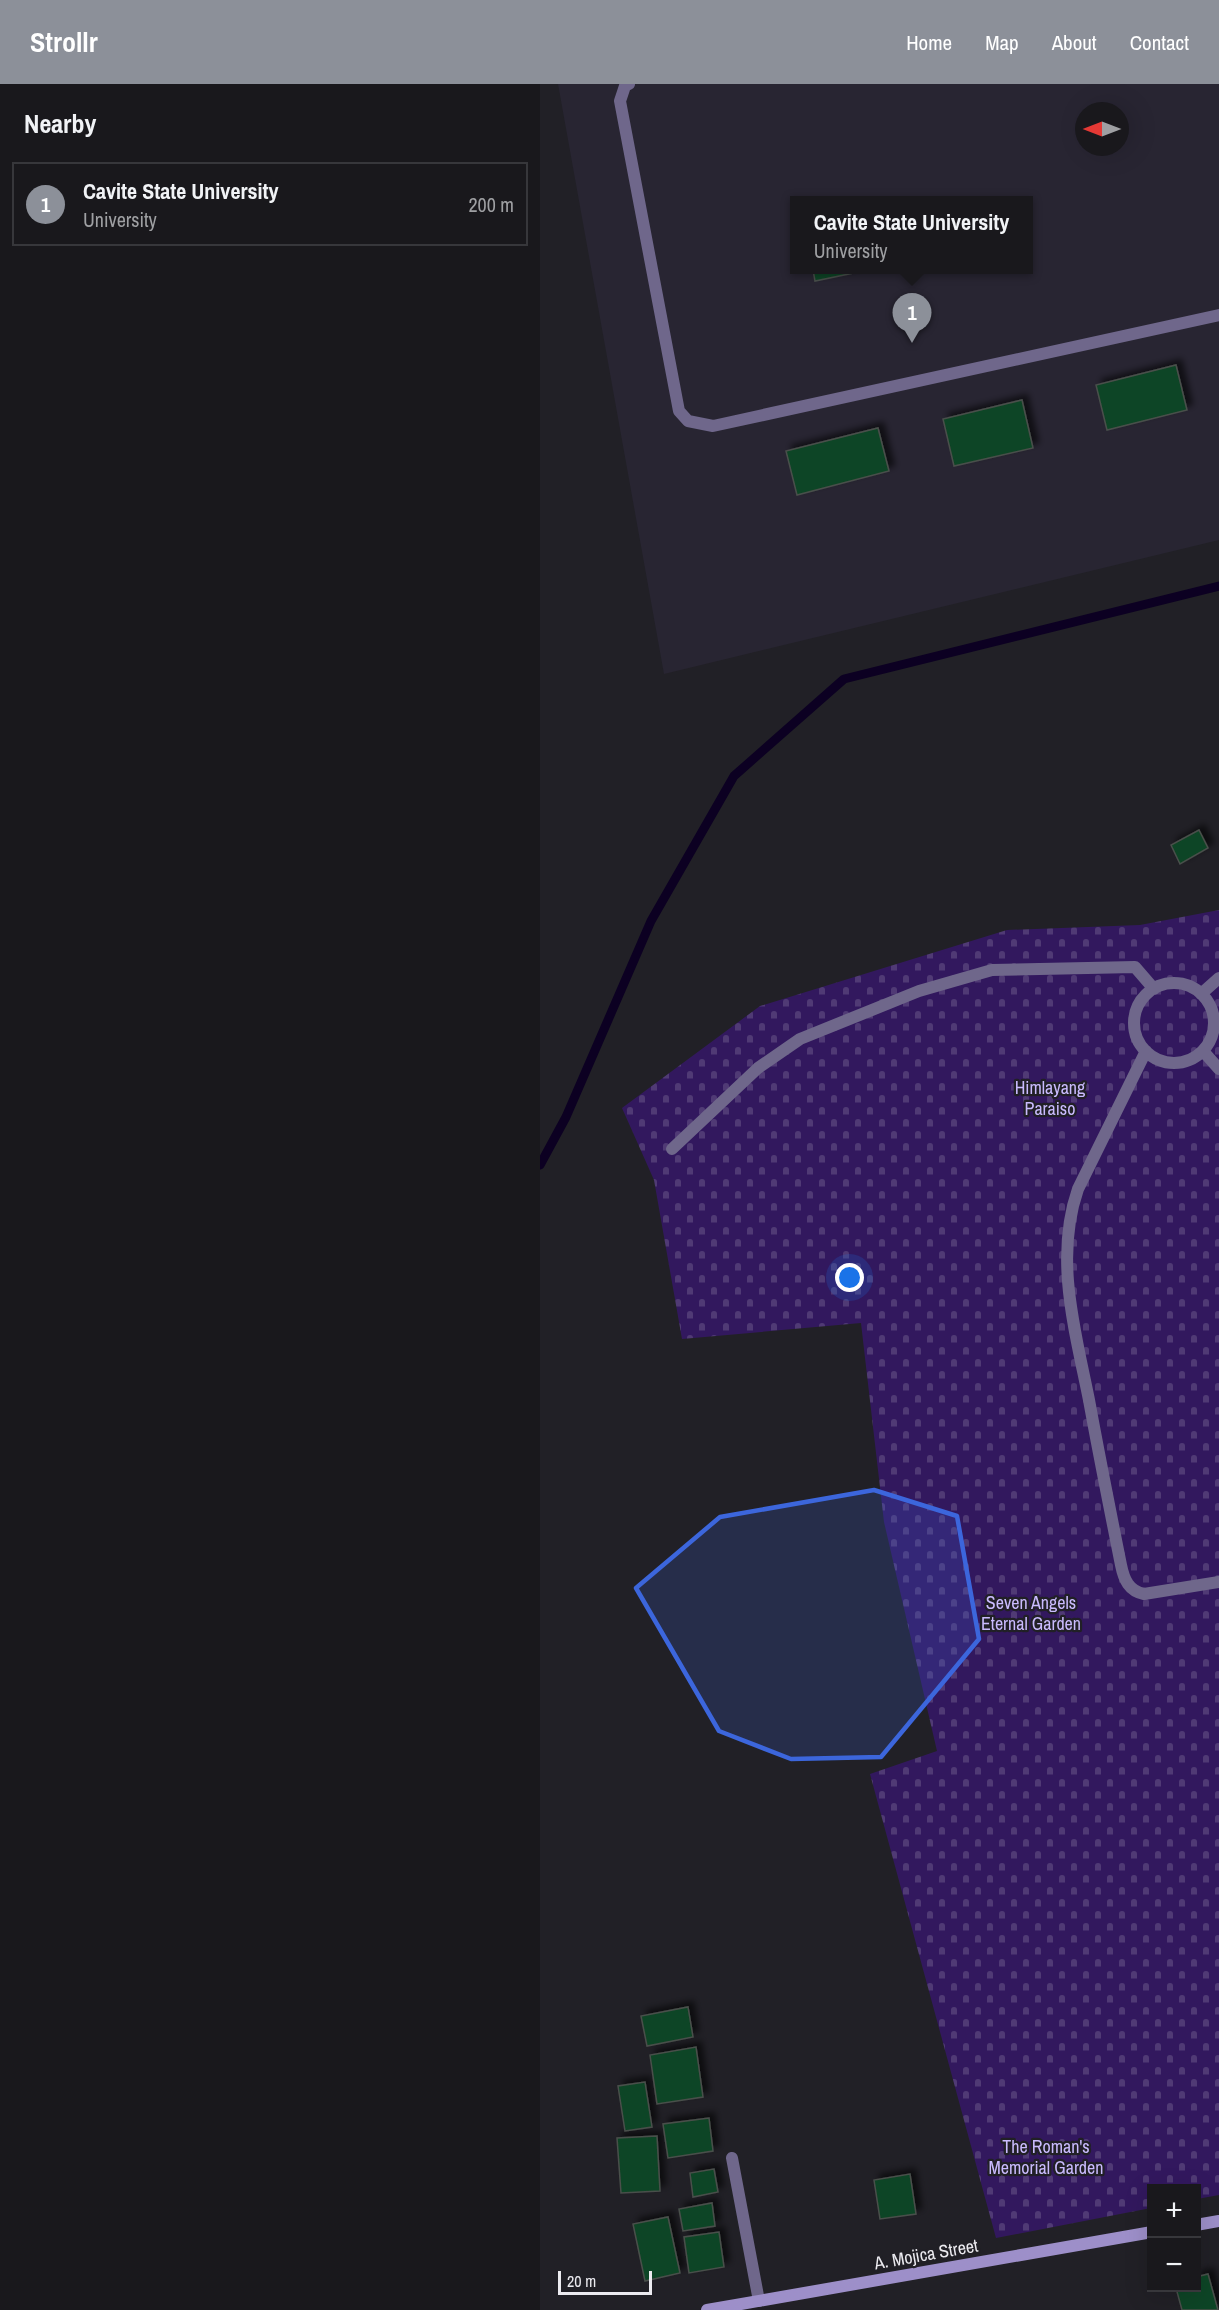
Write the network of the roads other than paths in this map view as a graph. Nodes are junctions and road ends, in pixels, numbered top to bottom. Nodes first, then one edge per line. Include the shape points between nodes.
1 (629, 84) edge
2 (1219, 315) edge
3 (1219, 978) edge
4 (1154, 989) junction
5 (1201, 994) junction
6 (1146, 1051) junction
7 (1203, 1051) junction
8 (1219, 1069) edge
9 (672, 1149) dead end
10 (1219, 1582) edge
11 (732, 2158) dead end
12 (1219, 2221) edge
13 (1201, 2224) edge
14 (1147, 2233) edge
15 (759, 2301) junction
16 (707, 2310) edge

1 - 2 lane via 620,101 679,411 688,421 713,426
3 - 5 lane
4 - 5 lane via 1178,984
4 - 6 lane via 1143,998 1135,1020 1135,1031
4 - 9 lane via 1135,967 1008,968 949,980 800,1040 758,1068
5 - 7 lane via 1209,1004 1214,1028
6 - 7 lane via 1156,1059 1181,1063
6 - 10 lane via 1071,1210 1066,1254 1071,1306 1127,1583 1144,1594
7 - 8 lane
11 - 15 lane
12 - 13 main road
14 - 15 main road, A. Mojica Street
15 - 16 main road, A. Mojica Street

